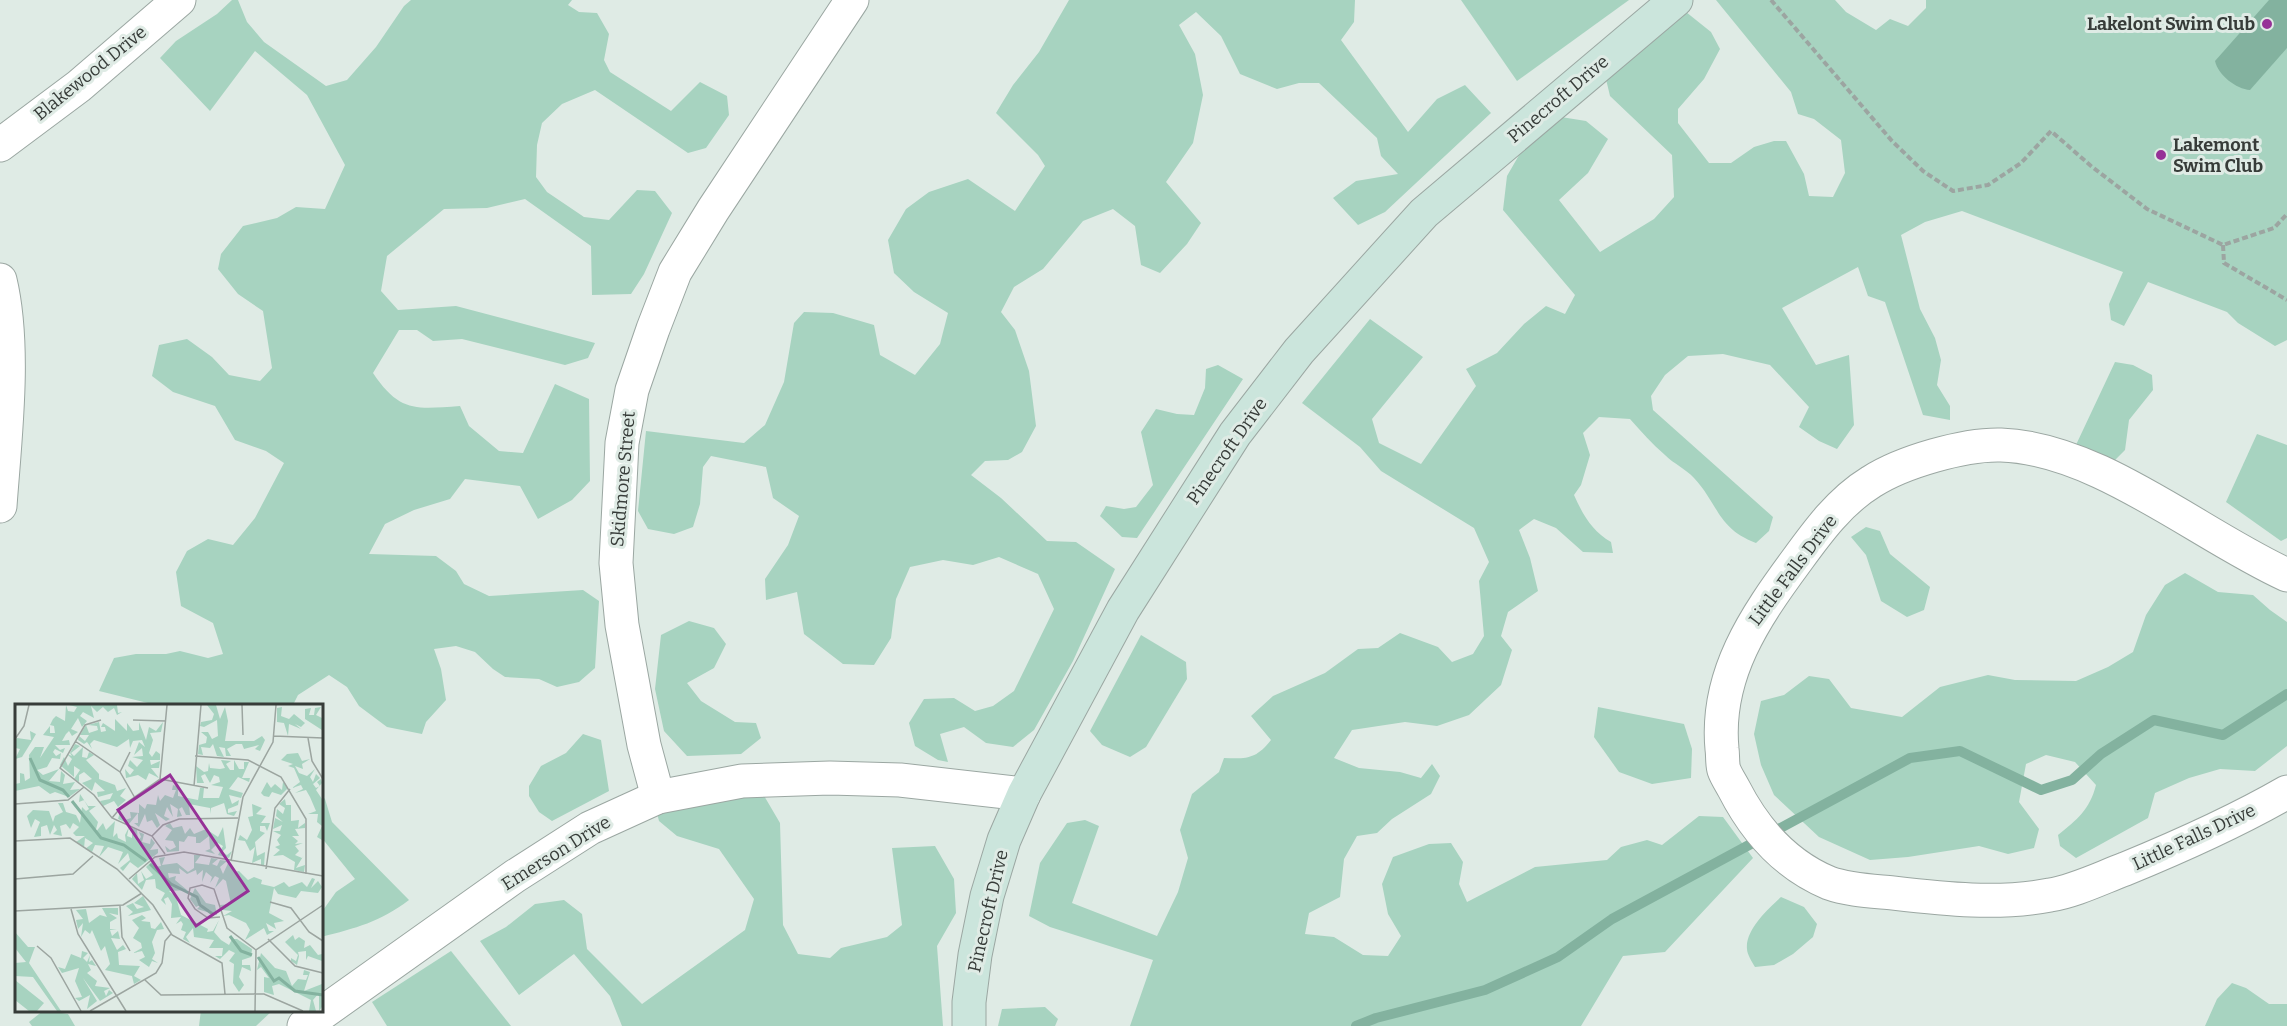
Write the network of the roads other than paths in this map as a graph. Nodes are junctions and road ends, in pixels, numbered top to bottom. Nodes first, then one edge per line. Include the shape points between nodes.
1 (179, 0) edge
2 (852, 0) edge
3 (1676, 0) edge
4 (0, 145) edge
5 (0, 280) edge
6 (0, 506) edge
7 (2287, 575) edge
8 (2287, 792) edge
9 (1024, 794) junction
10 (658, 797) junction
11 (304, 1026) edge
12 (969, 1026) edge

1 - 4 street, Blakewood Drive via 79,86
2 - 10 street, Skidmore Street via 675,272 632,390 622,443 616,563 622,625 644,745
3 - 9 street, Pinecroft Drive via 1424,213 1299,351 1235,434 1123,610
5 - 6 street via 6,306 7,394
7 - 8 street, Little Falls Drive via 2095,470 2050,453 2000,445 1954,450 1912,462 1870,482 1827,520 1749,628 1728,680 1720,726 1724,770 1744,809 1773,847 1804,870 1833,884 1890,892 2004,902 2054,895 2182,846
9 - 10 street, Emerson Drive via 900,780 830,778 742,781
9 - 12 street, Pinecroft Drive via 1004,840 987,896 975,955
10 - 11 street, Emerson Drive via 590,828 515,876

